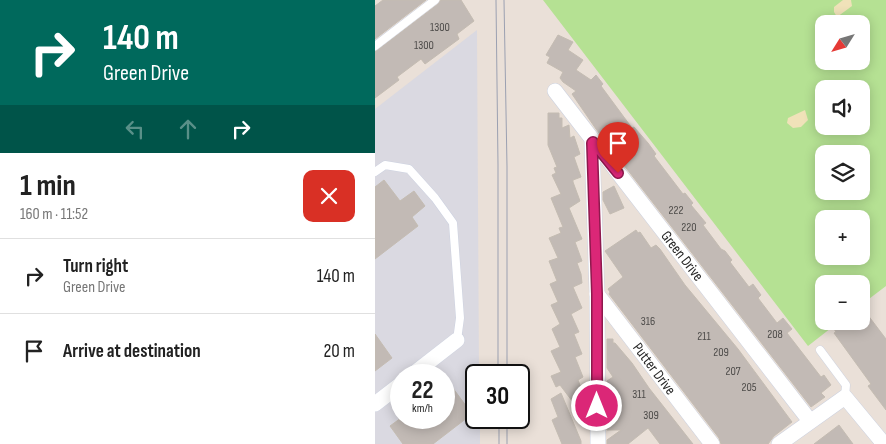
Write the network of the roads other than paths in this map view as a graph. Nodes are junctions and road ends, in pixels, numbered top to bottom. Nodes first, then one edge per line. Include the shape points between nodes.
1 (435, 0) edge
2 (375, 46) edge
3 (555, 91) dead end
4 (593, 142) junction
5 (375, 172) edge
6 (597, 294) junction
7 (457, 340) joint
8 (820, 350) dead end
9 (426, 364) edge
10 (390, 392) edge
11 (845, 397) junction
12 (375, 403) edge
13 (810, 421) junction
14 (598, 444) edge
15 (712, 444) edge
16 (779, 444) edge
17 (884, 444) edge

1 - 2 lane
3 - 4 street, Green Drive
4 - 6 street
4 - 13 street, Green Drive
5 - 7 lane via 385,165 409,169 453,223 460,318
6 - 14 street
6 - 15 street, Putter Drive
7 - 9 street
8 - 11 lane via 846,385
10 - 12 street
11 - 13 street
11 - 17 street
13 - 16 street

